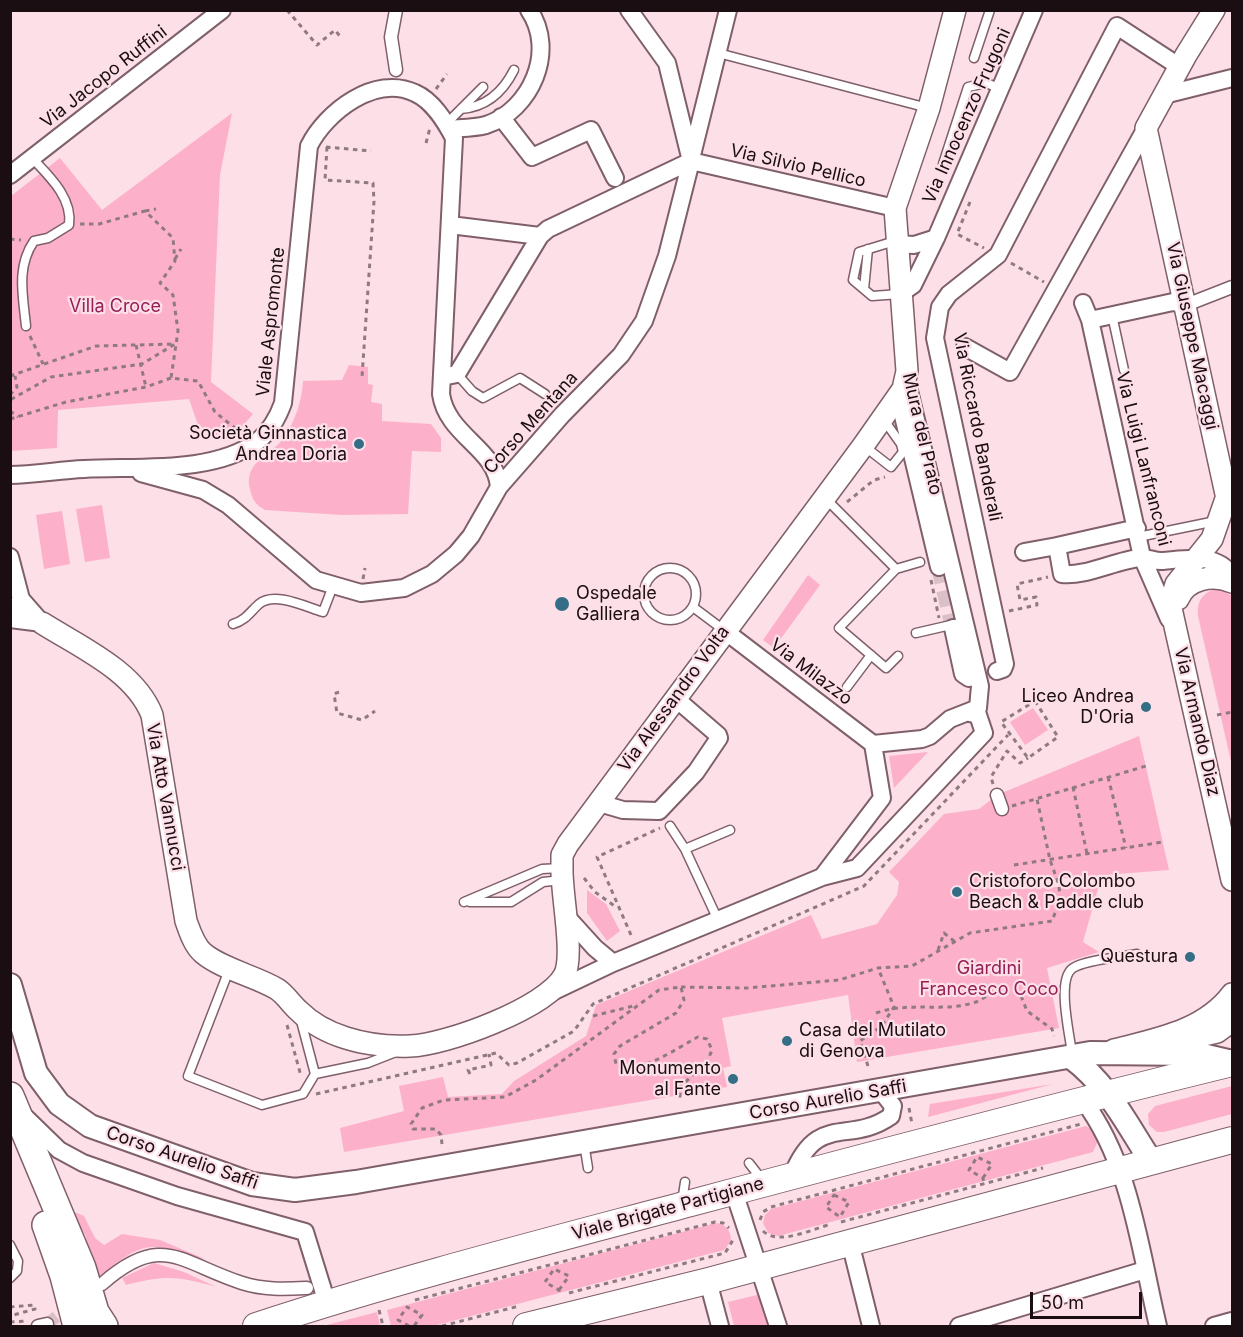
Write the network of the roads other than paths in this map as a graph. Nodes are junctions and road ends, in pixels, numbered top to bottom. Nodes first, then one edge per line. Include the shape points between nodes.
1 (222, 10) edge
2 (396, 10) edge
3 (529, 10) edge
4 (628, 10) edge
5 (728, 10) edge
6 (955, 10) edge
7 (990, 10) edge
8 (1034, 10) edge
9 (1125, 10) edge
10 (1214, 10) edge
11 (1117, 26) junction
12 (718, 53) junction
13 (974, 58) dead end
14 (1179, 67) junction
15 (396, 70) dead end
16 (513, 70) dead end
17 (1233, 78) edge
18 (483, 87) dead end
19 (999, 88) junction
20 (708, 94) junction
21 (1164, 95) junction
22 (679, 106) junction
23 (461, 108) junction
24 (928, 108) junction
25 (501, 117) junction
26 (442, 127) junction
27 (1146, 128) junction
28 (32, 158) junction
29 (691, 161) junction
30 (943, 164) dead end
31 (1121, 171) junction
32 (10, 175) edge
33 (1157, 176) junction
34 (615, 178) dead end
35 (896, 208) junction
36 (455, 223) junction
37 (544, 232) junction
38 (936, 238) junction
39 (897, 242) junction
40 (1233, 287) edge
41 (900, 294) junction
42 (1083, 303) dead end
43 (1186, 305) junction
44 (1112, 315) junction
45 (1090, 320) junction
46 (26, 327) road end
47 (965, 347) dead end
48 (1124, 370) dead end
49 (450, 376) junction
50 (902, 386) junction
51 (545, 394) dead end
52 (883, 418) junction
53 (863, 446) junction
54 (202, 462) junction
55 (132, 470) junction
56 (10, 475) edge
57 (499, 487) junction
58 (203, 490) junction
59 (824, 496) junction
60 (1226, 507) edge
61 (1137, 533) junction
62 (1057, 546) junction
63 (1024, 552) dead end
64 (10, 557) edge
65 (1142, 557) junction
66 (1197, 559) junction
67 (920, 562) dead end
68 (896, 569) junction
69 (934, 569) tunnel mouth
70 (1233, 576) edge
71 (1233, 582) edge
72 (333, 586) junction
73 (693, 607) junction
74 (18, 609) edge
75 (233, 624) dead end
76 (958, 625) junction
77 (724, 631) junction
78 (916, 633) dead end
79 (1176, 635) junction
80 (871, 655) junction
81 (898, 656) dead end
82 (997, 671) dead end
83 (969, 678) dead end
84 (847, 687) dead end
85 (675, 698) junction
86 (970, 713) junction
87 (873, 744) junction
88 (997, 795) road end
89 (598, 802) junction
90 (1002, 809) road end
91 (670, 826) road end
92 (730, 830) dead end
93 (685, 849) junction
94 (562, 874) junction
95 (822, 878) junction
96 (1233, 880) edge
97 (565, 915) junction
98 (718, 920) junction
99 (1137, 954) dead end
100 (613, 963) junction
101 (230, 966) junction
102 (10, 985) edge
103 (552, 993) junction
104 (1233, 994) edge
105 (299, 1011) junction
106 (1233, 1021) edge
107 (408, 1046) junction
108 (1113, 1050) junction
109 (1072, 1058) junction
110 (1233, 1063) edge
111 (315, 1074) junction
112 (881, 1091) junction
113 (1109, 1093) junction
114 (10, 1094) edge
115 (1085, 1112) junction
116 (10, 1140) edge
117 (1233, 1140) edge
118 (584, 1143) junction
119 (1151, 1161) junction
120 (749, 1164) dead end
121 (588, 1168) dead end
122 (1120, 1169) junction
123 (792, 1176) junction
124 (766, 1183) junction
125 (734, 1192) junction
126 (846, 1232) junction
127 (10, 1245) edge
128 (760, 1266) junction
129 (1145, 1270) junction
130 (92, 1276) junction
131 (10, 1278) edge
132 (708, 1281) junction
133 (306, 1288) dead end
134 (327, 1303) junction
135 (527, 1315) edge
136 (1233, 1321) edge
137 (77, 1326) edge
138 (104, 1326) edge
139 (119, 1326) edge
140 (255, 1326) edge
141 (720, 1326) edge
142 (778, 1326) edge
143 (871, 1326) edge
144 (959, 1326) edge
145 (1158, 1326) edge
146 (1214, 1326) edge

1 - 28 street, Via Jacopo Ruffini
2 - 15 street via 391,37
3 - 25 street via 540,41 538,70 526,95
4 - 22 street, Corso Mentana via 667,63
5 - 12 street
6 - 24 street, Mura del Prato
7 - 13 lane, Via Innocenzo Frugoni
8 - 19 street, Via Innocenzo Frugoni
9 - 11 street, Via Riccardo Banderali
10 - 14 street
11 - 14 street
11 - 82 street, Via Riccardo Banderali via 998,255 949,294 940,307 935,338 1005,664
12 - 20 street
12 - 24 lane
14 - 21 street
16 - 23 lane via 495,97 474,108
17 - 21 street
18 - 23 lane
19 - 30 lane via 986,83 968,87
19 - 38 street, Via Innocenzo Frugoni
20 - 22 street via 691,105
20 - 29 street
21 - 27 street
22 - 29 street, Corso Mentana
23 - 26 lane
24 - 35 street, Mura del Prato
25 - 26 street via 485,125
25 - 34 street via 532,157 591,130
26 - 36 street via 455,147
26 - 54 street, Viale Aspromonte via 432,107 417,94 386,89 340,107 318,128 309,146 284,403 260,440 242,451
27 - 31 street
27 - 33 street, Via Giuseppe Macaggi
28 - 32 street, Via Jacopo Ruffini
28 - 46 lane via 56,184 70,215 69,225 48,238 34,241 25,255 22,286
29 - 35 street, Via Silvio Pellico
29 - 37 street
29 - 57 street, Corso Mentana via 667,256 644,321 621,355
31 - 33 street via 1143,164
31 - 47 street via 1010,372
33 - 43 street, Via Giuseppe Macaggi
35 - 39 street, Mura del Prato
36 - 37 street
36 - 49 street
37 - 49 street
38 - 39 street via 914,245
38 - 41 street, Via Innocenzo Frugoni via 913,285
39 - 41 street, Mura del Prato
39 - 41 lane via 859,252 853,280 872,296
40 - 43 street
41 - 50 street, Mura del Prato
42 - 45 street, Via Luigi Lanfranconi
43 - 44 street via 1173,302
43 - 60 street, Via Giuseppe Macaggi
44 - 45 street
44 - 48 lane
45 - 61 street, Via Luigi Lanfranconi
49 - 51 lane via 483,398 520,378
49 - 57 street via 442,400 449,419 496,469
50 - 52 street, Via Alessandro Volta
50 - 69 street
50 - 76 street, Mura del Prato
52 - 53 street, Via Alessandro Volta
52 - 53 lane via 901,444 899,460 891,467
53 - 59 street, Via Alessandro Volta
54 - 55 street, Corso Mentana
54 - 58 street via 197,480
55 - 56 street, Corso Mentana
55 - 58 street, Corso Mentana
57 - 72 street, Corso Mentana via 471,536 432,574 404,588 385,592 361,593
58 - 72 street, Corso Mentana via 228,505 316,580
59 - 68 lane
59 - 77 street, Via Alessandro Volta
60 - 61 lane
60 - 66 street, Via Armando Diaz via 1212,539
61 - 62 street
61 - 65 street, Via Luigi Lanfranconi
62 - 63 street
62 - 65 street via 1060,570 1066,574
64 - 74 street, Via Atto Vannucci
65 - 66 street, Via Luigi Lanfranconi via 1161,561
65 - 79 street, Via Armando Diaz
66 - 70 street via 1222,564
66 - 79 street, Via Armando Diaz via 1171,596
67 - 68 lane
68 - 80 lane via 839,628
71 - 79 street, Via Armando Diaz via 1203,579 1184,590 1175,611
72 - 75 lane via 323,612 277,598 261,602 243,621
73 - 73 lane via 678,619 658,617 645,601 647,581 663,569 683,571 695,587
73 - 77 lane
74 - 101 street, Via Atto Vannucci via 127,679 146,701 152,715 186,921 203,953
76 - 78 lane
76 - 83 street via 963,674
76 - 86 street, Mura del Prato via 980,686 978,708
77 - 85 street, Via Alessandro Volta
77 - 87 street, Via Milazzo
79 - 96 street, Via Armando Diaz
80 - 81 lane via 886,668
80 - 84 lane
85 - 89 street, Via Alessandro Volta
85 - 89 street via 719,738 696,771 659,811 623,810
86 - 87 street via 950,719 922,739
86 - 95 street via 978,715 984,733 857,868
87 - 95 street via 882,798
88 - 90 street
89 - 94 street, Via Alessandro Volta via 562,855
91 - 93 lane
92 - 93 lane
93 - 98 lane
94 - 94 lane via 542,869 464,902 511,902
94 - 97 street, Via Alessandro Volta
95 - 98 street
97 - 100 street
97 - 103 street, Via Alessandro Volta via 565,974
98 - 100 street
99 - 109 lane via 1074,968 1065,976 1063,991
100 - 103 street
101 - 105 street, Via Atto Vannucci via 276,989
101 - 111 lane via 188,1076 262,1105 303,1094
102 - 118 main road, Corso Aurelio Saffi via 36,1073 59,1104 90,1126 252,1184 295,1190 323,1187
103 - 107 street, Via Atto Vannucci via 500,1020 448,1040
104 - 108 street, Corso Aurelio Saffi via 1216,1014 1200,1024
105 - 107 street, Via Atto Vannucci via 348,1039
105 - 111 lane
106 - 108 street via 1202,1037
107 - 111 lane via 368,1063
108 - 109 main road, Corso Aurelio Saffi
108 - 110 main road, Corso Aurelio Saffi via 1198,1054
109 - 112 main road, Corso Aurelio Saffi
109 - 113 main road
110 - 113 main road, Viale Brigate Partigiane
112 - 118 main road, Corso Aurelio Saffi
112 - 123 street via 893,1106 891,1116 809,1143
113 - 115 main road, Viale Brigate Partigiane
113 - 119 main road
114 - 130 highway
114 - 134 street via 24,1115 52,1143 83,1163 177,1196 305,1232
115 - 122 street via 1106,1134
115 - 123 main road, Viale Brigate Partigiane
116 - 137 highway via 45,1222
117 - 119 main road
118 - 121 lane
119 - 122 main road
120 - 124 lane
122 - 126 main road
122 - 129 street
123 - 124 main road, Viale Brigate Partigiane
124 - 125 main road, Viale Brigate Partigiane
125 - 128 street
125 - 134 main road, Viale Brigate Partigiane via 683,1194
126 - 128 main road
126 - 143 street
127 - 131 lane via 18,1261 17,1272
128 - 132 main road
128 - 142 street
129 - 144 street
129 - 145 street
130 - 133 street via 147,1255 164,1254 269,1290
130 - 138 highway via 95,1312
130 - 139 highway via 100,1304
132 - 135 main road
132 - 141 street
134 - 140 main road, Viale Brigate Partigiane
136 - 146 street

